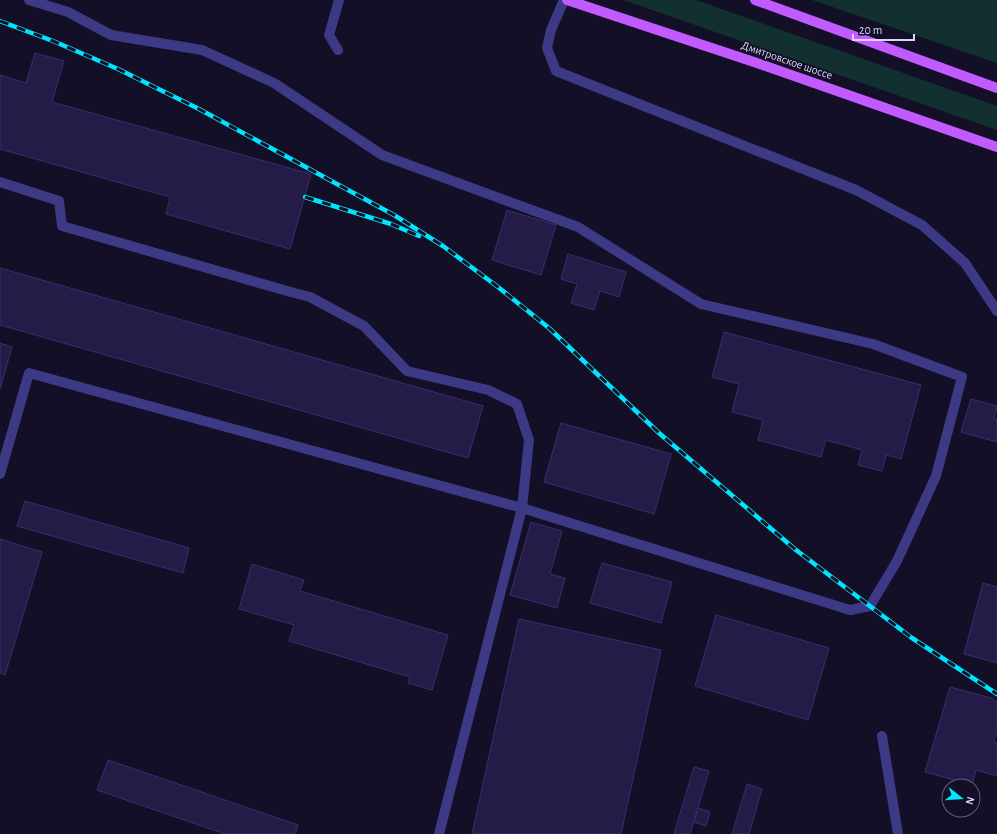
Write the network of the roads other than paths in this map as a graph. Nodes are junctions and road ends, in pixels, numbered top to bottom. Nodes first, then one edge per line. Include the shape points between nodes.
1 (29, 0) edge
2 (339, 0) edge
3 (564, 0) edge
4 (567, 0) edge
5 (755, 0) edge
6 (338, 50) dead end
7 (997, 88) edge
8 (997, 148) edge
9 (0, 182) edge
10 (997, 311) edge
11 (0, 474) edge
12 (522, 508) junction
13 (882, 736) dead end
14 (440, 834) edge
15 (898, 834) edge

1 - 12 lane via 68,12 111,35 202,50 253,73 274,83 382,155 578,227 701,304 873,344 962,377 936,476 897,560 870,606 850,610
2 - 6 lane via 329,35
3 - 10 lane via 551,30 547,48 556,71 856,190 922,225 965,263
4 - 8 main road, Дмитровское шоссе via 754,62
5 - 7 main road
9 - 12 lane via 59,201 62,226 310,297 364,326 406,371 488,390 517,404 529,440
11 - 12 lane via 29,372
12 - 14 lane
13 - 15 lane

